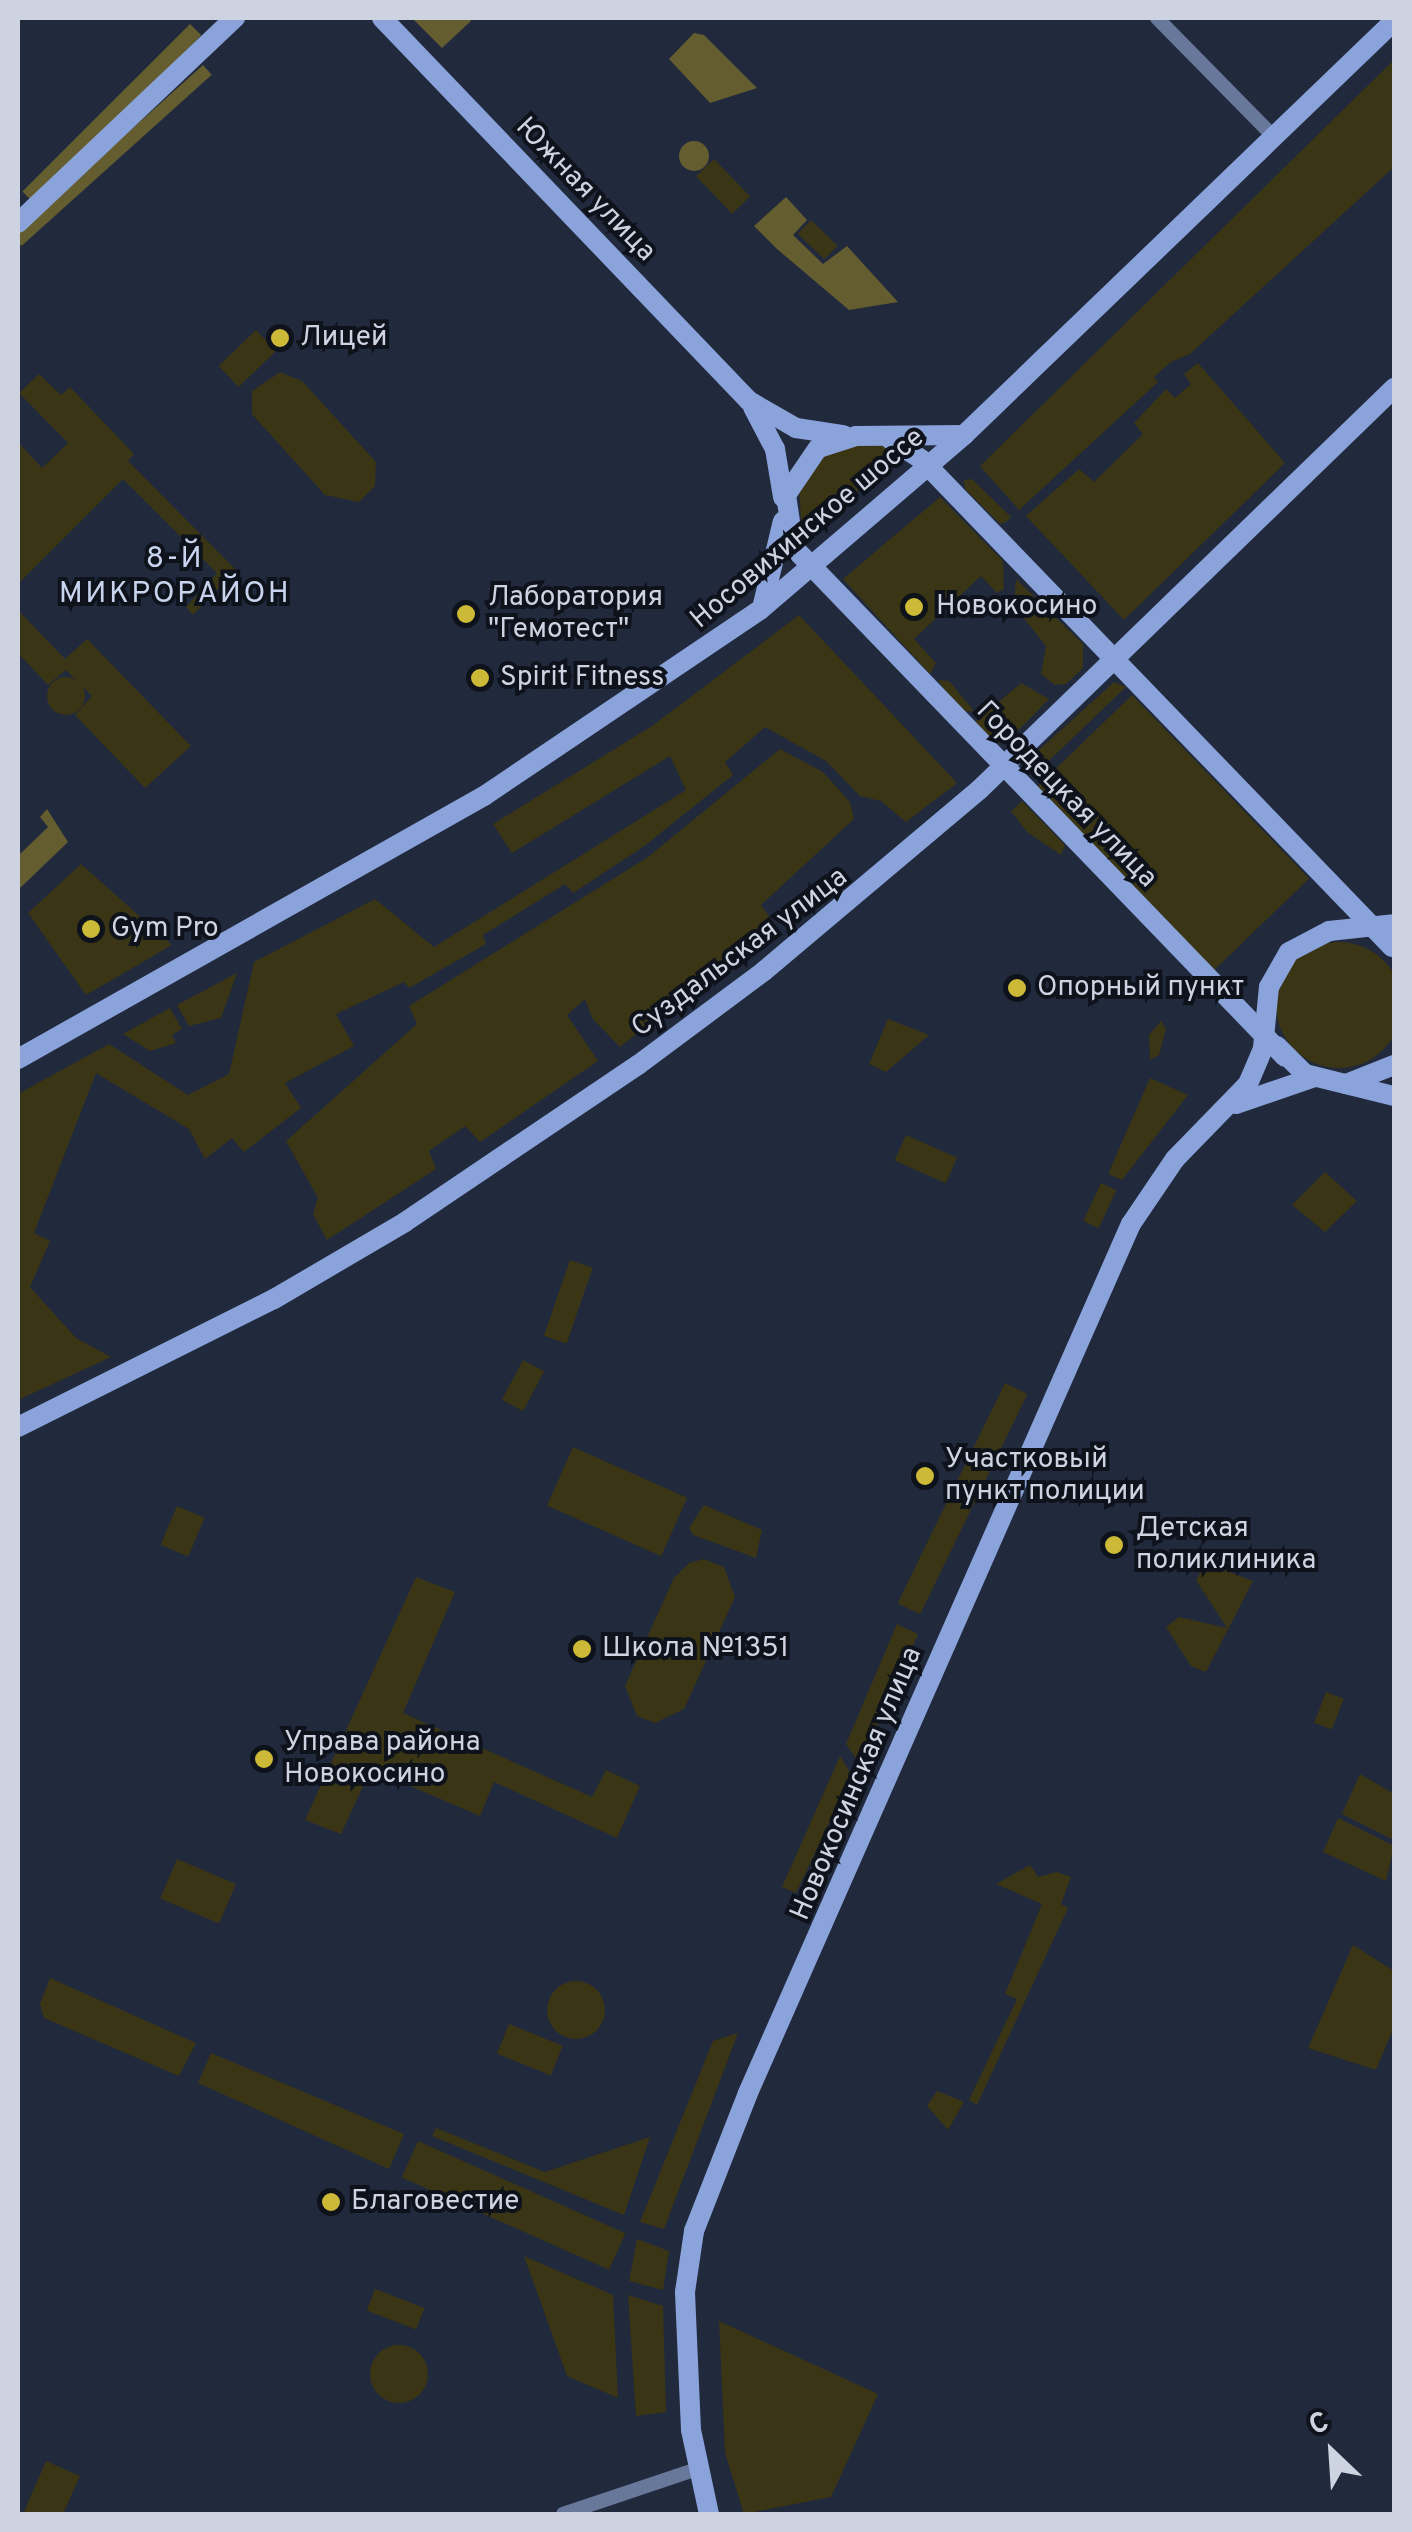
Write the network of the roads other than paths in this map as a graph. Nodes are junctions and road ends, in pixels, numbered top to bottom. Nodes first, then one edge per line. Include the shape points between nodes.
1 (235, 18) edge
2 (382, 18) edge
3 (1157, 18) edge
4 (1394, 22) edge
5 (1274, 137) junction
6 (18, 222) edge
7 (1394, 388) edge
8 (750, 401) junction
9 (964, 435) junction
10 (856, 436) junction
11 (884, 437) junction
12 (929, 466) junction
13 (784, 510) junction
14 (810, 570) junction
15 (760, 610) junction
16 (1115, 660) junction
17 (1002, 768) junction
18 (1385, 926) edge
19 (1344, 930) junction
20 (1393, 948) edge
21 (1266, 1000) junction
22 (1264, 1035) junction
23 (1284, 1057) junction
24 (18, 1059) edge
25 (1394, 1065) edge
26 (1322, 1080) junction
27 (1394, 1096) edge
28 (1217, 1116) junction
29 (18, 1427) edge
30 (698, 2469) junction
31 (563, 2514) edge
32 (709, 2514) edge

1 - 6 street
2 - 8 street, Южная улица
3 - 5 street
4 - 5 street, Носовихинское шоссе
5 - 9 street, Носовихинское шоссе
7 - 16 street, Суздальская улица
8 - 10 street, Южная улица via 812,433
8 - 13 street, Южная улица via 775,448
9 - 11 street, Южная улица
9 - 12 street, Носовихинское шоссе
10 - 11 street, Южная улица
10 - 13 street via 830,442 805,459
11 - 12 street
12 - 14 street, Носовихинское шоссе
12 - 16 street
13 - 14 street, Городецкая улица via 794,548
13 - 15 street via 775,574
14 - 15 street, Носовихинское шоссе
14 - 17 street, Городецкая улица
15 - 24 street, Носовихинское шоссе via 484,796
16 - 17 street, Суздальская улица
16 - 18 street
17 - 22 street, Городецкая улица
17 - 29 street, Суздальская улица via 820,928 511,1153 274,1299
18 - 19 street
18 - 20 street
19 - 20 street
19 - 21 street via 1314,936 1289,952
21 - 22 street, Новокосинская улица
21 - 23 street via 1272,1036
22 - 23 street, Городецкая улица
22 - 28 street, Новокосинская улица via 1255,1072
23 - 26 street, Городецкая улица
25 - 26 street via 1368,1080
26 - 27 street
26 - 28 street via 1263,1092
28 - 30 street, Новокосинская улица via 1167,1169 1130,1224 716,2170 694,2231 684,2307
30 - 31 street
30 - 32 street, Новокосинская улица

